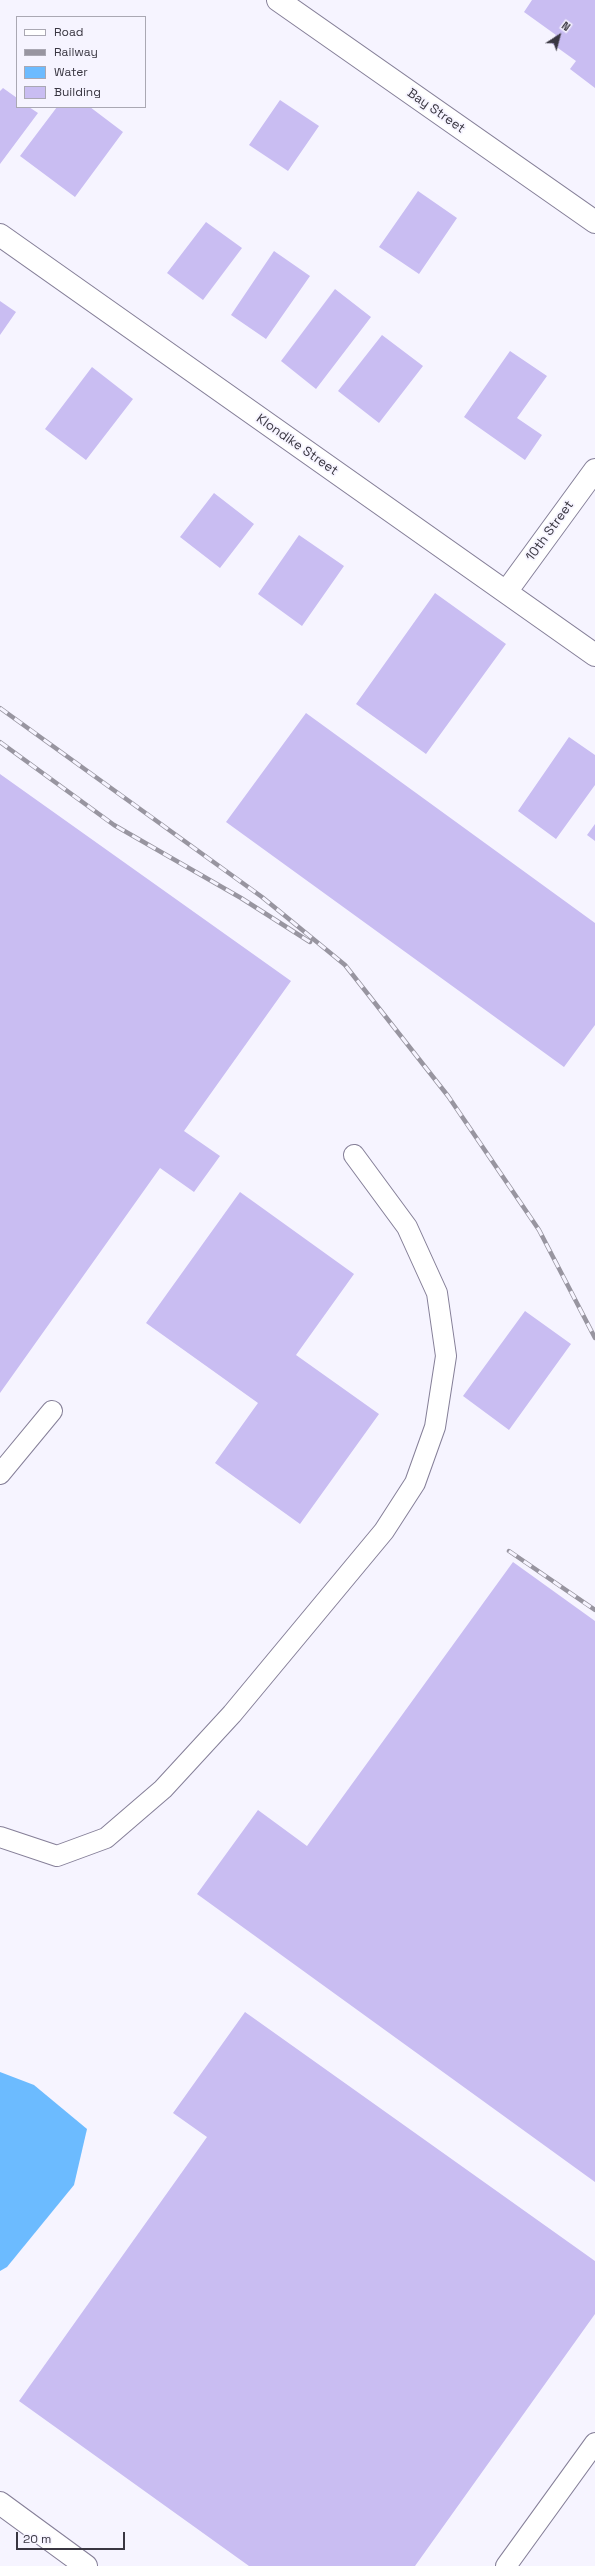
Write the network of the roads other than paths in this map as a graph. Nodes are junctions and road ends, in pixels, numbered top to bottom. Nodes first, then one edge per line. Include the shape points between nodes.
1 (278, 0) edge
2 (595, 222) edge
3 (0, 235) edge
4 (595, 470) edge
5 (506, 592) junction
6 (595, 655) edge
7 (354, 1155) dead end
8 (52, 1411) dead end
9 (0, 1474) edge
10 (0, 1837) edge
11 (595, 2443) edge
12 (0, 2503) edge
13 (86, 2566) edge
14 (506, 2566) edge

1 - 2 street, Bay Street
3 - 5 street, Klondike Street
4 - 5 street, 10th Street
5 - 6 street, Klondike Street
7 - 10 lane via 407,1227 437,1293 446,1356 435,1427 415,1484 384,1531 232,1714 163,1789 106,1838 57,1856
8 - 9 lane
11 - 14 lane
12 - 13 street

